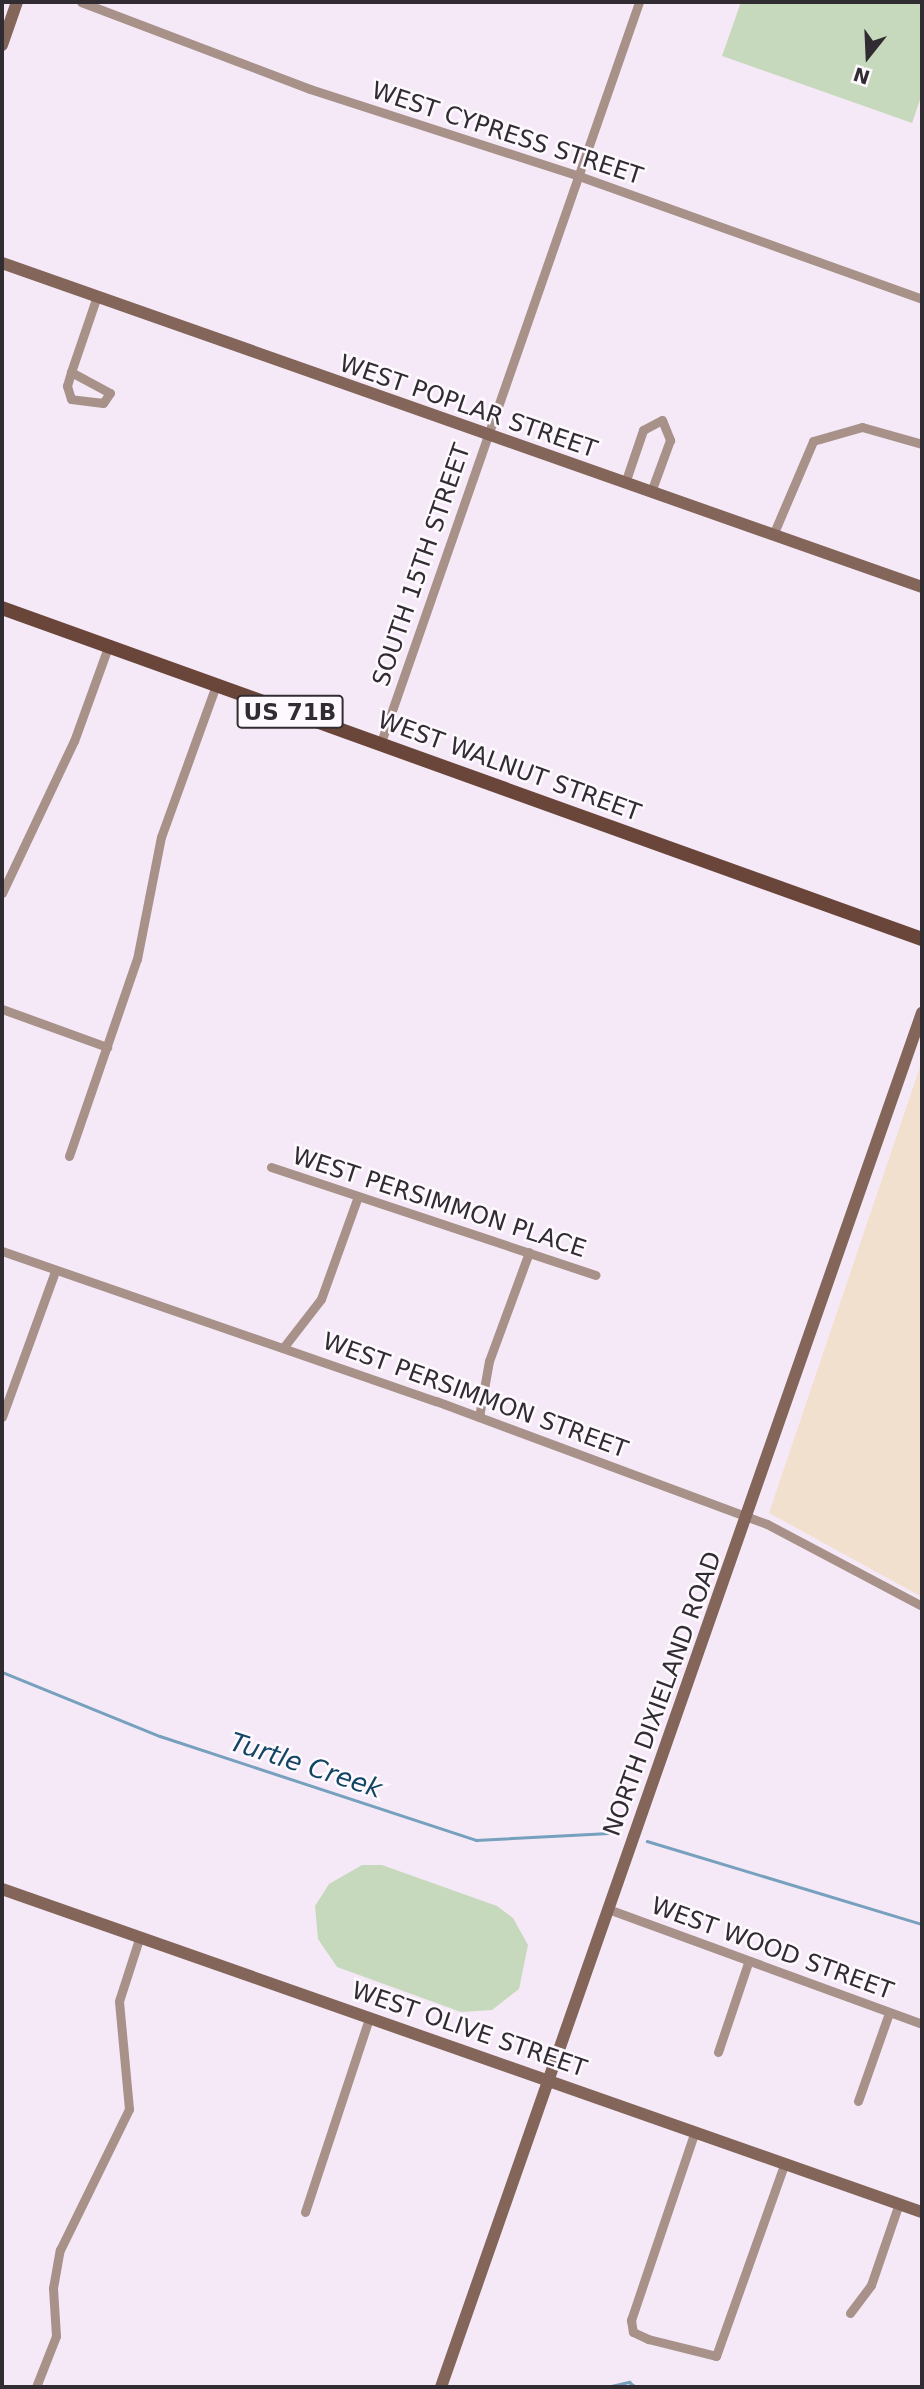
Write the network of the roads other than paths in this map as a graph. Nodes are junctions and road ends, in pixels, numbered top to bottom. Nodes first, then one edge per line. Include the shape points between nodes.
1 (16, 2) edge
2 (80, 2) edge
3 (639, 2) edge
4 (2, 45) edge
5 (579, 176) junction
6 (2, 263) edge
7 (96, 299) junction
8 (922, 299) edge
9 (71, 372) junction
10 (488, 435) junction
11 (922, 444) edge
12 (625, 483) junction
13 (651, 492) junction
14 (773, 535) junction
15 (922, 587) edge
16 (2, 608) edge
17 (108, 647) junction
18 (216, 685) junction
19 (380, 745) junction
20 (2, 893) edge
21 (922, 939) edge
22 (2, 1009) edge
23 (922, 1013) edge
24 (107, 1047) junction
25 (69, 1156) dead end
26 (271, 1167) dead end
27 (358, 1196) junction
28 (2, 1252) edge
29 (529, 1252) junction
30 (55, 1271) junction
31 (595, 1275) dead end
32 (283, 1348) junction
33 (2, 1417) edge
34 (479, 1417) junction
35 (748, 1518) junction
36 (922, 1606) edge
37 (2, 1889) edge
38 (608, 1909) junction
39 (139, 1939) junction
40 (748, 1963) junction
41 (889, 2013) junction
42 (369, 2018) junction
43 (922, 2024) edge
44 (718, 2052) dead end
45 (544, 2079) junction
46 (858, 2101) dead end
47 (695, 2131) junction
48 (784, 2165) junction
49 (899, 2203) junction
50 (305, 2212) dead end
51 (922, 2212) edge
52 (850, 2313) dead end
53 (36, 2387) edge
54 (441, 2387) edge

1 - 4 main road
2 - 5 street, WEST CYPRESS STREET via 310,89
3 - 5 street, SOUTH 15TH STREET
5 - 8 street, WEST CYPRESS STREET
5 - 10 street, SOUTH 15TH STREET
6 - 7 main road, WEST POPLAR STREET
7 - 9 street
7 - 10 main road, WEST POPLAR STREET
9 - 9 street via 110,393 103,404 71,400
10 - 12 main road, WEST POPLAR STREET
10 - 19 street, SOUTH 15TH STREET
11 - 14 street via 862,427 813,442
12 - 13 main road, WEST POPLAR STREET
12 - 13 street via 643,429 662,420 670,440
13 - 14 main road, WEST POPLAR STREET
14 - 15 main road, WEST POPLAR STREET
16 - 17 main road, WEST WALNUT STREET / US 71B
17 - 18 main road, WEST WALNUT STREET / US 71B
17 - 20 street via 74,741
18 - 19 main road, WEST WALNUT STREET / US 71B
18 - 24 street via 160,837 137,959
19 - 21 main road, WEST WALNUT STREET / US 71B
22 - 24 street
23 - 35 main road, NORTH DIXIELAND ROAD
24 - 25 street
26 - 27 street, WEST PERSIMMON PLACE
27 - 29 street, WEST PERSIMMON PLACE
27 - 32 street via 321,1298
28 - 30 street, WEST PERSIMMON STREET
29 - 31 street, WEST PERSIMMON PLACE
29 - 34 street via 489,1360
30 - 32 street, WEST PERSIMMON STREET
30 - 33 street
32 - 34 street, WEST PERSIMMON STREET
34 - 35 street, WEST PERSIMMON STREET
35 - 36 street, WEST PERSIMMON STREET via 811,1542
35 - 38 main road, NORTH DIXIELAND ROAD
37 - 39 main road, WEST OLIVE STREET
38 - 40 street, WEST WOOD STREET
38 - 45 main road, NORTH DIXIELAND ROAD
39 - 42 main road, WEST OLIVE STREET
39 - 53 street via 119,2001 129,2109 60,2250 53,2288 56,2336
40 - 41 street, WEST WOOD STREET
40 - 44 street
41 - 43 street, WEST WOOD STREET
41 - 46 street
42 - 45 main road, WEST OLIVE STREET
42 - 50 street
45 - 47 main road, WEST OLIVE STREET
45 - 54 main road, NORTH DIXIELAND ROAD
47 - 48 main road, WEST OLIVE STREET
47 - 48 street via 631,2320 633,2332 710,2359 721,2348
48 - 49 main road, WEST OLIVE STREET
49 - 51 main road, WEST OLIVE STREET
49 - 52 street via 872,2285

